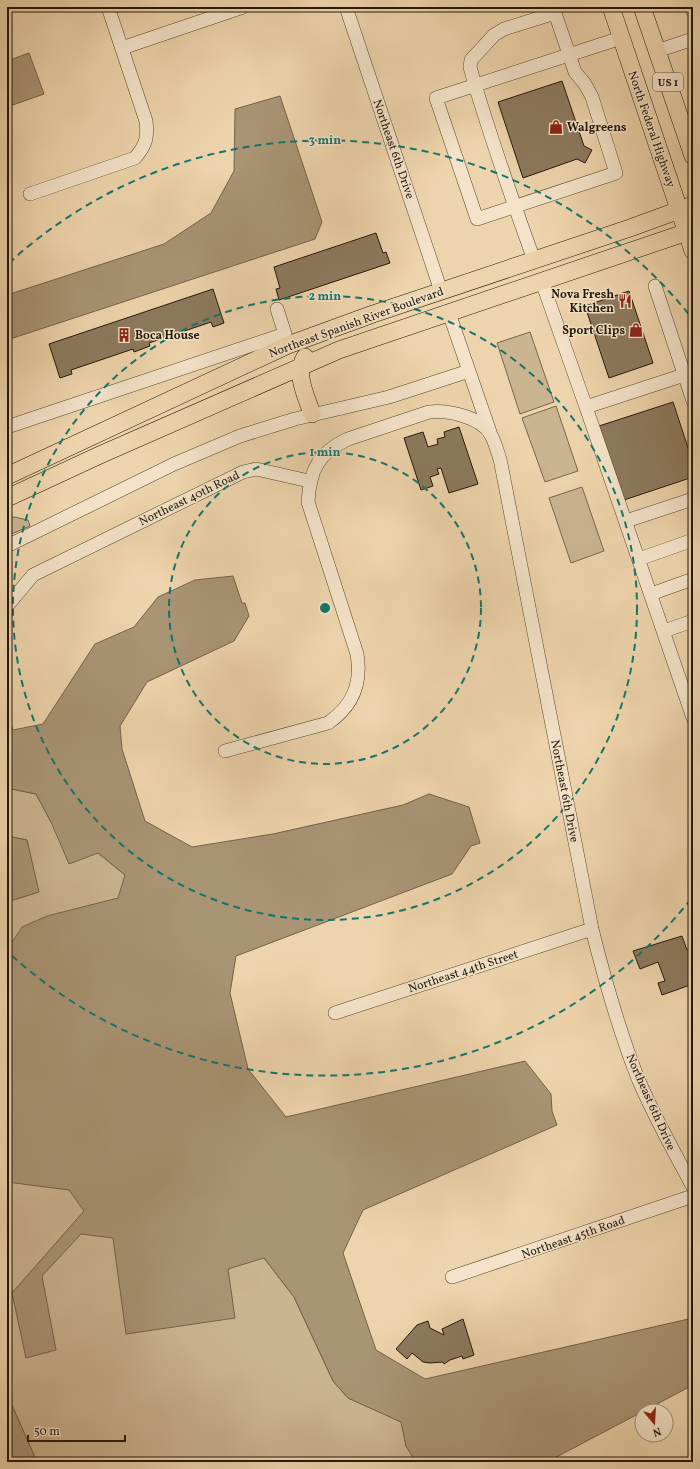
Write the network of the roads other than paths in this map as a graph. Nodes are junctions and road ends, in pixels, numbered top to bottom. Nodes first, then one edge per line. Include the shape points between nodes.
1 (108, 7) edge
2 (243, 7) edge
3 (346, 7) edge
4 (611, 7) edge
5 (642, 7) edge
6 (691, 7) edge
7 (693, 12) edge
8 (621, 38) junction
9 (693, 39) edge
10 (122, 48) junction
11 (657, 51) junction
12 (569, 55) junction
13 (475, 85) junction
14 (693, 156) edge
15 (30, 194) dead end
16 (515, 207) junction
17 (686, 207) edge
18 (690, 232) edge
19 (693, 250) edge
20 (534, 260) junction
21 (542, 282) junction
22 (655, 286) dead end
23 (442, 291) junction
24 (277, 308) dead end
25 (373, 314) junction
26 (449, 314) junction
27 (287, 340) junction
28 (301, 367) junction
29 (469, 371) junction
30 (684, 375) junction
31 (693, 401) edge
32 (586, 407) junction
33 (197, 413) junction
34 (312, 414) junction
35 (7, 427) edge
36 (491, 433) junction
37 (7, 476) edge
38 (309, 481) junction
39 (7, 498) edge
40 (693, 499) edge
41 (626, 521) junction
42 (693, 540) edge
43 (7, 546) edge
44 (639, 559) junction
45 (693, 579) edge
46 (651, 594) junction
47 (7, 606) edge
48 (693, 621) edge
49 (664, 631) junction
50 (693, 718) edge
51 (225, 751) dead end
52 (592, 929) junction
53 (335, 1012) dead end
54 (693, 1187) edge
55 (693, 1196) edge
56 (452, 1277) dead end

1 - 10 street
2 - 10 street
3 - 23 street, Northeast 6th Drive
4 - 8 main road, North Federal Highway / US 1
5 - 11 main road, US 1
6 - 7 street
8 - 12 street
8 - 17 main road, North Federal Highway / US 1
9 - 11 street
10 - 15 street via 146,121 148,133 144,148 134,158
11 - 14 main road, US 1
12 - 13 street
12 - 13 street via 555,13 504,29 494,35 471,60
12 - 16 street via 574,72 592,97 616,173
13 - 16 street
13 - 16 street via 436,98 477,219
16 - 20 street
17 - 18 main road, North Federal Highway / US 1
17 - 20 main road, Northeast Spanish River Boulevard
18 - 19 main road, North Federal Highway / US 1
18 - 21 main road, Northeast Spanish River Boulevard
20 - 23 main road, Northeast Spanish River Boulevard
21 - 26 main road, Northeast Spanish River Boulevard
21 - 32 street
22 - 30 street
23 - 25 main road, Northeast Spanish River Boulevard
24 - 27 street
25 - 27 main road, Northeast Spanish River Boulevard
25 - 28 main road via 312,348
26 - 28 main road, Northeast Spanish River Boulevard via 340,350
26 - 29 street, Northeast 6th Drive
27 - 33 main road via 287,353 277,365
27 - 35 street, Northeast Spanish River Boulevard
27 - 37 main road, Northeast Spanish River Boulevard
28 - 33 main road, Northeast Spanish River Boulevard
28 - 34 main road via 301,380
29 - 34 street via 389,397
29 - 36 street, Northeast 6th Drive
30 - 31 street
30 - 32 street
32 - 41 street
33 - 39 main road, Northeast Spanish River Boulevard
34 - 43 street via 261,429 198,453
36 - 38 street via 475,420 460,414 429,412 336,445 325,453
36 - 52 street, Northeast 6th Drive via 500,459
38 - 47 street, Northeast 40th Road via 256,469 243,472 33,575
38 - 51 street via 310,514 357,654 360,668 355,694 343,710 328,723
40 - 41 street
41 - 44 street
42 - 44 street
44 - 46 street
45 - 46 street
46 - 49 street
48 - 49 street
49 - 50 street
52 - 53 street, Northeast 44th Street
52 - 54 street, Northeast 6th Drive via 606,985 637,1075 661,1128
55 - 56 street, Northeast 45th Road

